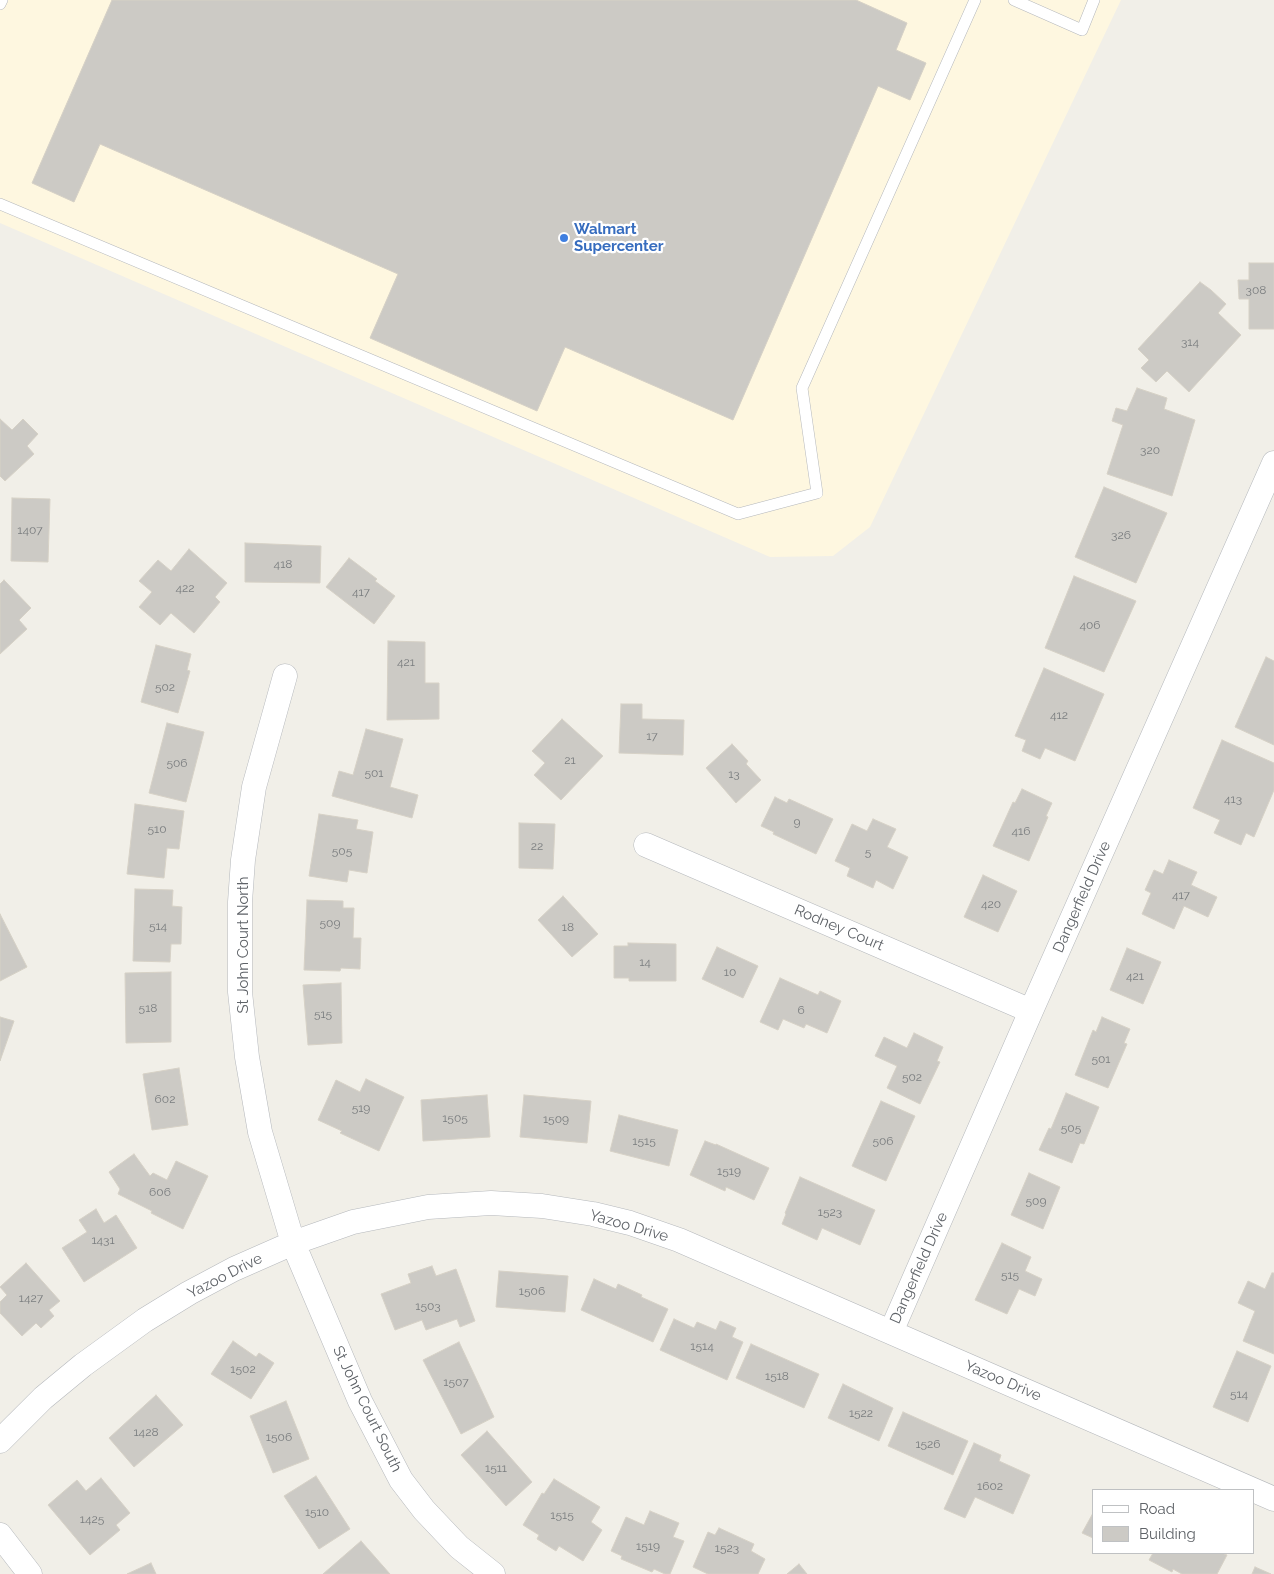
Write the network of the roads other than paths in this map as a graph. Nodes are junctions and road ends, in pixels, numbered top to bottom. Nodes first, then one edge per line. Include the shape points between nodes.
1 (2, 0) edge
2 (975, 0) edge
3 (1014, 0) edge
4 (1094, 0) edge
5 (0, 4) edge
6 (0, 204) edge
7 (1274, 463) edge
8 (285, 676) dead end
9 (646, 845) dead end
10 (1031, 1011) junction
11 (294, 1244) junction
12 (891, 1332) junction
13 (0, 1441) edge
14 (1253, 1489) edge
15 (1254, 1489) edge
16 (1274, 1498) edge
17 (0, 1535) edge
18 (30, 1574) edge
19 (493, 1574) edge

1 - 5 lane
2 - 6 lane via 802,388 818,493 738,514
3 - 4 lane via 1082,30
7 - 10 street, Dangerfield Drive
8 - 11 street, St John Court North via 254,787 240,902 240,992 260,1132
9 - 10 street, Rodney Court
10 - 12 street, Dangerfield Drive
11 - 12 street, Yazoo Drive via 353,1222 428,1206 491,1203 542,1206 630,1223 679,1240
11 - 13 street, Yazoo Drive via 234,1269 145,1320 43,1398
11 - 19 street, St John Court South via 360,1401 401,1480 459,1547
12 - 14 street, Yazoo Drive
15 - 16 street, Yazoo Drive
17 - 18 street

